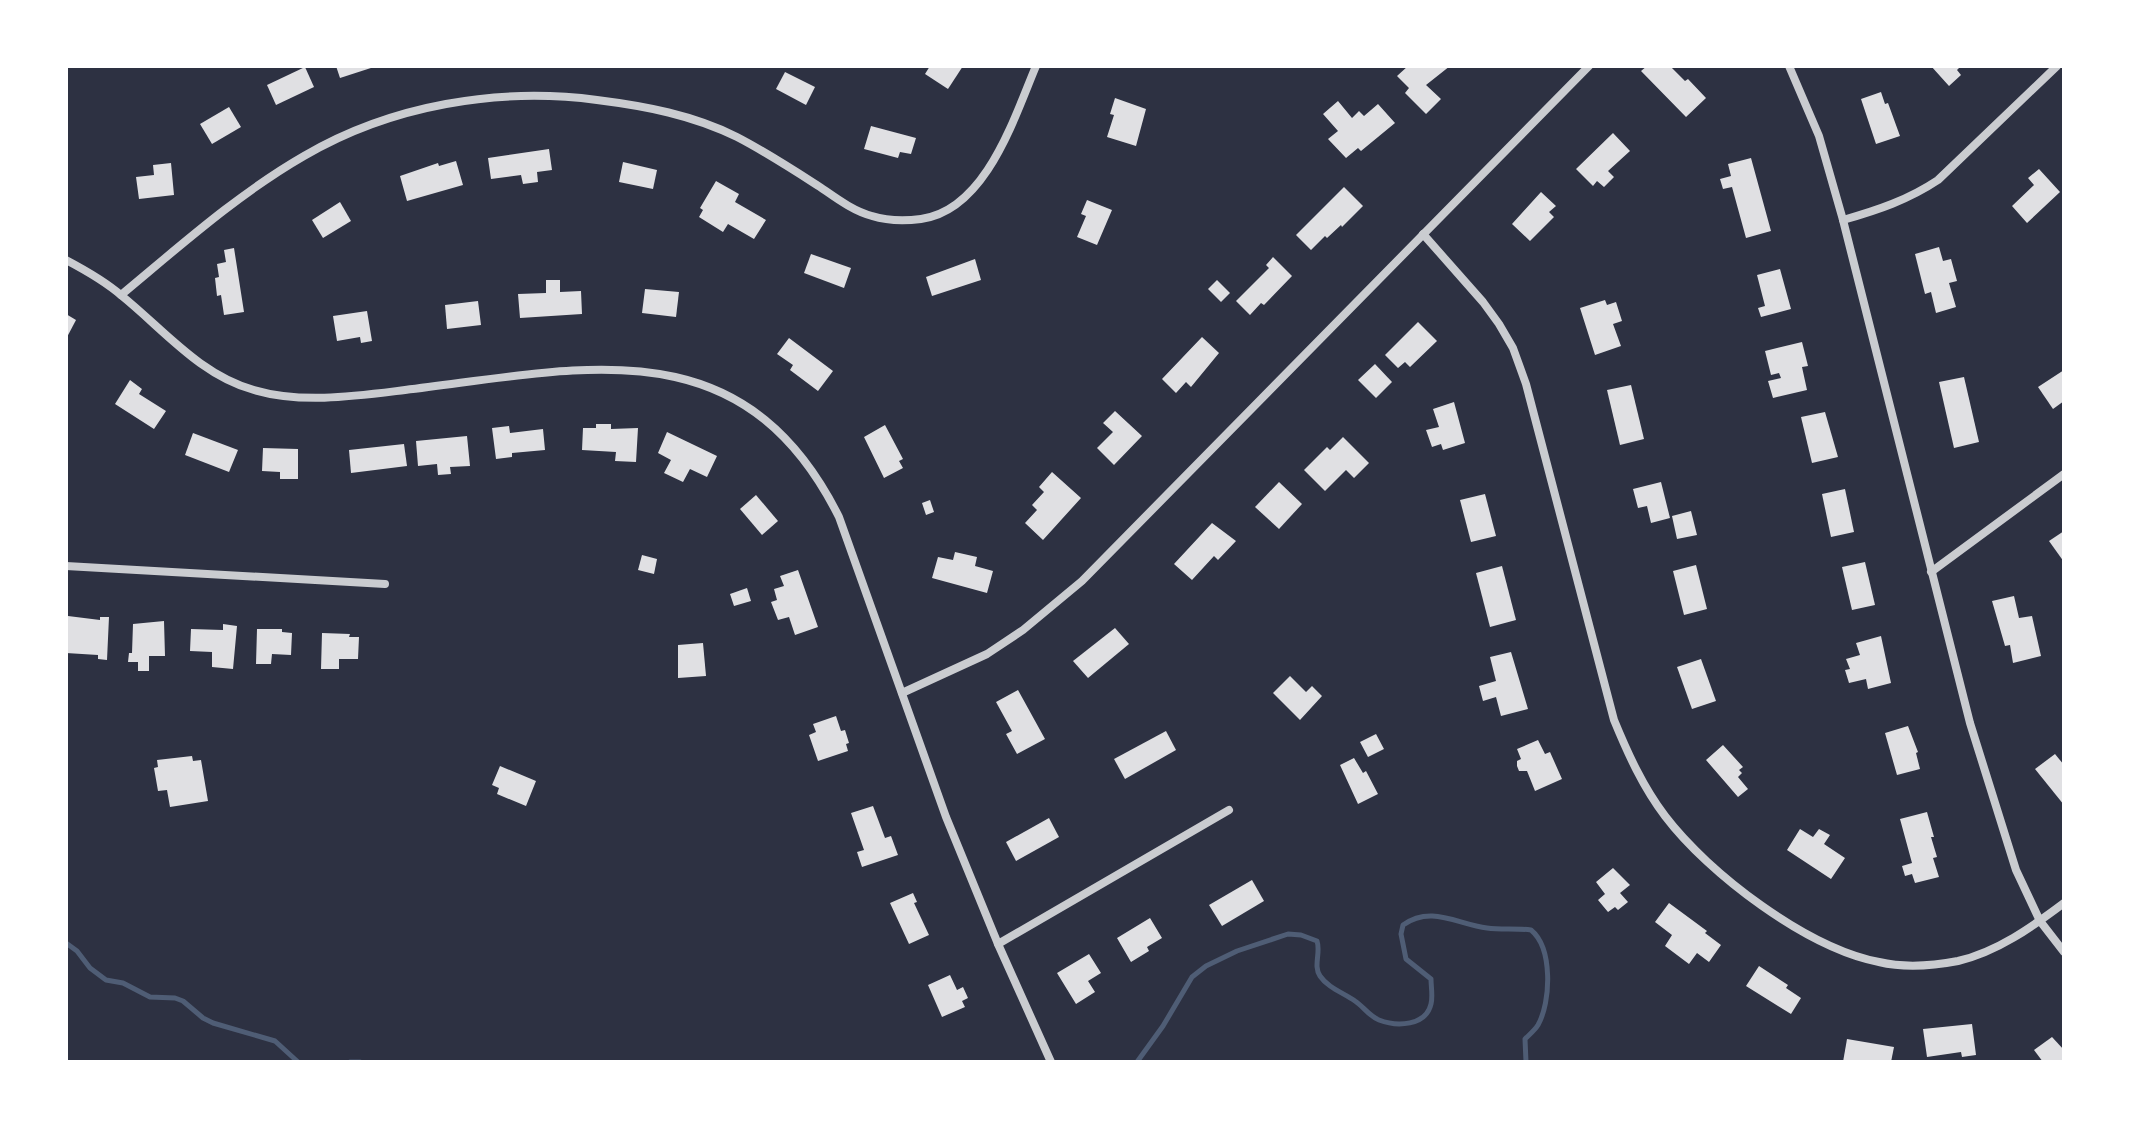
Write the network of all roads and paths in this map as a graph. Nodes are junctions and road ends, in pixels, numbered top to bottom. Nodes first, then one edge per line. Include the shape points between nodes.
1 (1036, 66) edge
2 (1589, 66) edge
3 (1789, 66) edge
4 (2057, 66) edge
5 (1843, 220) junction
6 (1423, 234) junction
7 (66, 260) edge
8 (121, 295) junction
9 (2064, 474) edge
10 (66, 566) edge
11 (1931, 572) junction
12 (385, 584) dead end
13 (902, 693) junction
14 (1229, 810) dead end
15 (2064, 903) edge
16 (2040, 921) junction
17 (998, 944) junction
18 (2064, 952) edge
19 (1051, 1062) edge

1 - 8 street via 1002,147 982,177 956,204 925,219 872,216 764,151 685,117 582,98 501,97 381,120 305,155 223,210
2 - 6 street
3 - 5 street via 1819,136
4 - 5 street via 1938,180 1892,205
5 - 11 street
6 - 13 street via 1051,608 987,654
6 - 16 street via 1483,302 1513,348 1614,720 1645,786 1686,842 1789,923 1879,963 1955,961 1990,949
7 - 8 street
8 - 13 street via 169,340 226,379 284,396 357,396 592,368 661,374 715,389 776,429 821,481
9 - 11 street
10 - 12 street
11 - 16 street via 1970,723 2016,870
13 - 17 street
14 - 17 street
15 - 16 street
16 - 18 street
17 - 19 street

